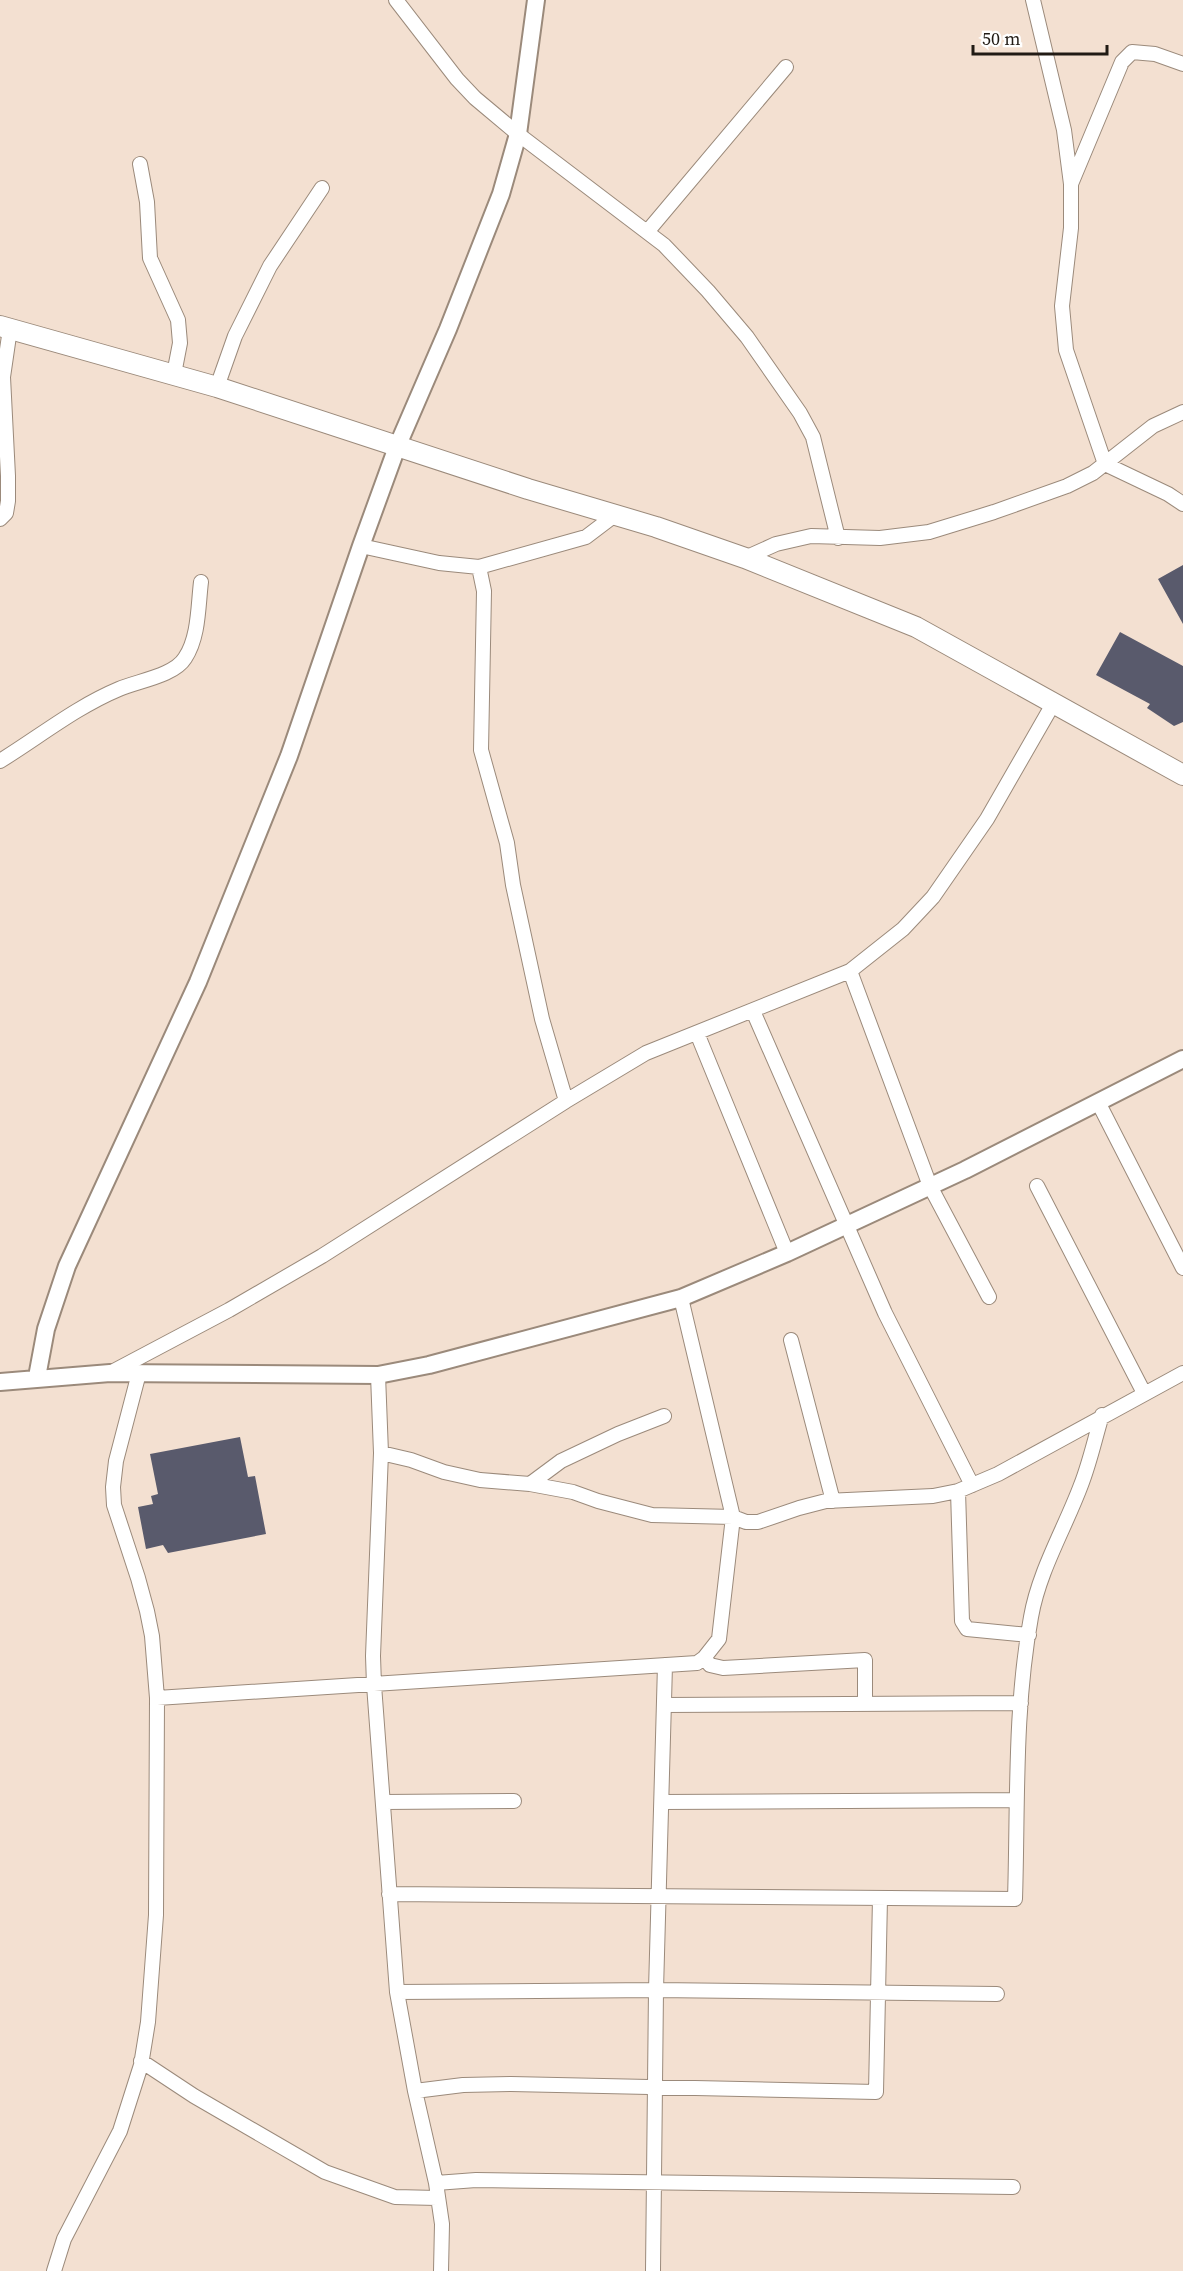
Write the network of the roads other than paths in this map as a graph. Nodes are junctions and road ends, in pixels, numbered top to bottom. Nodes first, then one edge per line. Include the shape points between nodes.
1 (396, 0) edge
2 (536, 0) edge
3 (1033, 0) edge
4 (1183, 64) edge
5 (786, 67) dead end
6 (518, 134) junction
7 (140, 164) dead end
8 (1071, 184) junction
9 (322, 188) dead end
10 (647, 232) junction
11 (5, 328) edge
12 (174, 374) junction
13 (217, 387) junction
14 (1183, 412) edge
15 (397, 447) junction
16 (1105, 464) junction
17 (1183, 504) edge
18 (615, 515) junction
19 (0, 519) edge
20 (838, 538) junction
21 (360, 546) junction
22 (745, 558) junction
23 (479, 567) junction
24 (201, 582) dead end
25 (1053, 704) junction
26 (0, 761) edge
27 (1183, 775) edge
28 (850, 971) junction
29 (753, 1011) junction
30 (697, 1033) junction
31 (1183, 1059) edge
32 (566, 1101) junction
33 (1098, 1102) junction
34 (930, 1186) junction
35 (1037, 1186) dead end
36 (846, 1225) junction
37 (787, 1253) junction
38 (1183, 1268) edge
39 (989, 1297) dead end
40 (681, 1298) junction
41 (790, 1340) dead end
42 (110, 1373) junction
43 (139, 1373) junction
44 (1183, 1373) edge
45 (378, 1376) junction
46 (37, 1377) junction
47 (0, 1382) edge
48 (1144, 1394) junction
49 (1102, 1415) junction
50 (664, 1416) dead end
51 (381, 1453) junction
52 (530, 1484) junction
53 (972, 1485) junction
54 (958, 1491) junction
55 (833, 1501) junction
56 (733, 1517) junction
57 (1029, 1635) junction
58 (704, 1658) junction
59 (665, 1665) junction
60 (374, 1685) junction
61 (157, 1698) junction
62 (1021, 1703) junction
63 (865, 1704) junction
64 (664, 1705) junction
65 (1016, 1800) junction
66 (514, 1801) dead end
67 (384, 1802) junction
68 (662, 1802) junction
69 (389, 1894) junction
70 (660, 1896) junction
71 (880, 1898) junction
72 (656, 1990) junction
73 (398, 1992) junction
74 (880, 1993) junction
75 (997, 1994) dead end
76 (141, 2061) junction
77 (655, 2086) junction
78 (416, 2091) junction
79 (436, 2183) junction
80 (654, 2184) junction
81 (1013, 2187) dead end
82 (437, 2198) junction
83 (54, 2271) edge
84 (441, 2271) edge
85 (653, 2271) edge

1 - 6 street via 457,79
2 - 6 street
3 - 8 street via 1064,130
4 - 8 street via 1155,54 1132,52 1122,62
5 - 10 street
6 - 10 street
6 - 15 street via 482,244
7 - 12 street via 150,258 178,320 180,343
8 - 16 street via 1071,228 1062,306 1066,350
9 - 13 street via 270,266 235,336
10 - 20 street via 664,245 747,338 800,413 813,437
11 - 12 main road
11 - 19 street via 8,501 6,513
12 - 13 main road
13 - 15 main road
14 - 16 street via 1153,426
15 - 18 main road
15 - 21 street
16 - 17 street
16 - 20 street via 1067,486 929,532
18 - 22 main road
18 - 23 street via 586,537
20 - 22 street via 811,536 776,544
21 - 23 street via 439,563
21 - 46 street via 288,756 202,971 67,1266 46,1329
22 - 25 main road via 916,627
23 - 32 street via 484,591 481,750 507,843 542,1019
24 - 26 street via 192,645 184,661 163,674 119,688 80,709
25 - 27 main road
25 - 28 street via 987,819 933,897 903,929
28 - 29 street
28 - 34 street
29 - 30 street
29 - 36 street
30 - 32 street via 646,1053
30 - 37 street
31 - 33 street
32 - 42 street via 322,1256
33 - 34 street
33 - 38 street
34 - 36 street
34 - 39 street
35 - 48 street
36 - 37 street
36 - 53 street via 885,1313
37 - 40 street
40 - 45 street
40 - 56 street
41 - 55 street
42 - 43 street
42 - 46 street
43 - 45 street
43 - 61 street via 113,1487 114,1505 147,1611
44 - 48 street
45 - 51 street
46 - 47 street
48 - 49 street
49 - 53 street
49 - 57 street via 1082,1484 1031,1616
50 - 52 street via 561,1461
51 - 52 street via 480,1480
51 - 60 street
52 - 56 street via 652,1515
53 - 54 street
54 - 55 street
54 - 57 street via 962,1621 967,1629
55 - 56 street via 758,1522
56 - 58 street via 719,1639
57 - 62 street
58 - 59 street via 697,1663
58 - 63 street via 710,1665 723,1668 865,1660
59 - 60 street
59 - 64 street
60 - 61 street
60 - 67 street
61 - 76 street via 156,1915
62 - 63 street
62 - 65 street
63 - 64 street
64 - 68 street
65 - 68 street
65 - 71 street via 1015,1899
66 - 67 street
67 - 69 street
68 - 70 street
69 - 70 street
69 - 73 street
70 - 71 street
70 - 72 street
71 - 74 street
72 - 73 street
72 - 74 street
72 - 77 street
73 - 78 street
74 - 75 street
74 - 77 street via 876,2092
76 - 82 street via 325,2172 395,2197
76 - 83 street via 120,2132 64,2239
77 - 78 street via 463,2085
77 - 80 street
78 - 79 street
79 - 80 street via 476,2180
79 - 82 street
80 - 81 street
80 - 85 street
82 - 84 street via 442,2224

